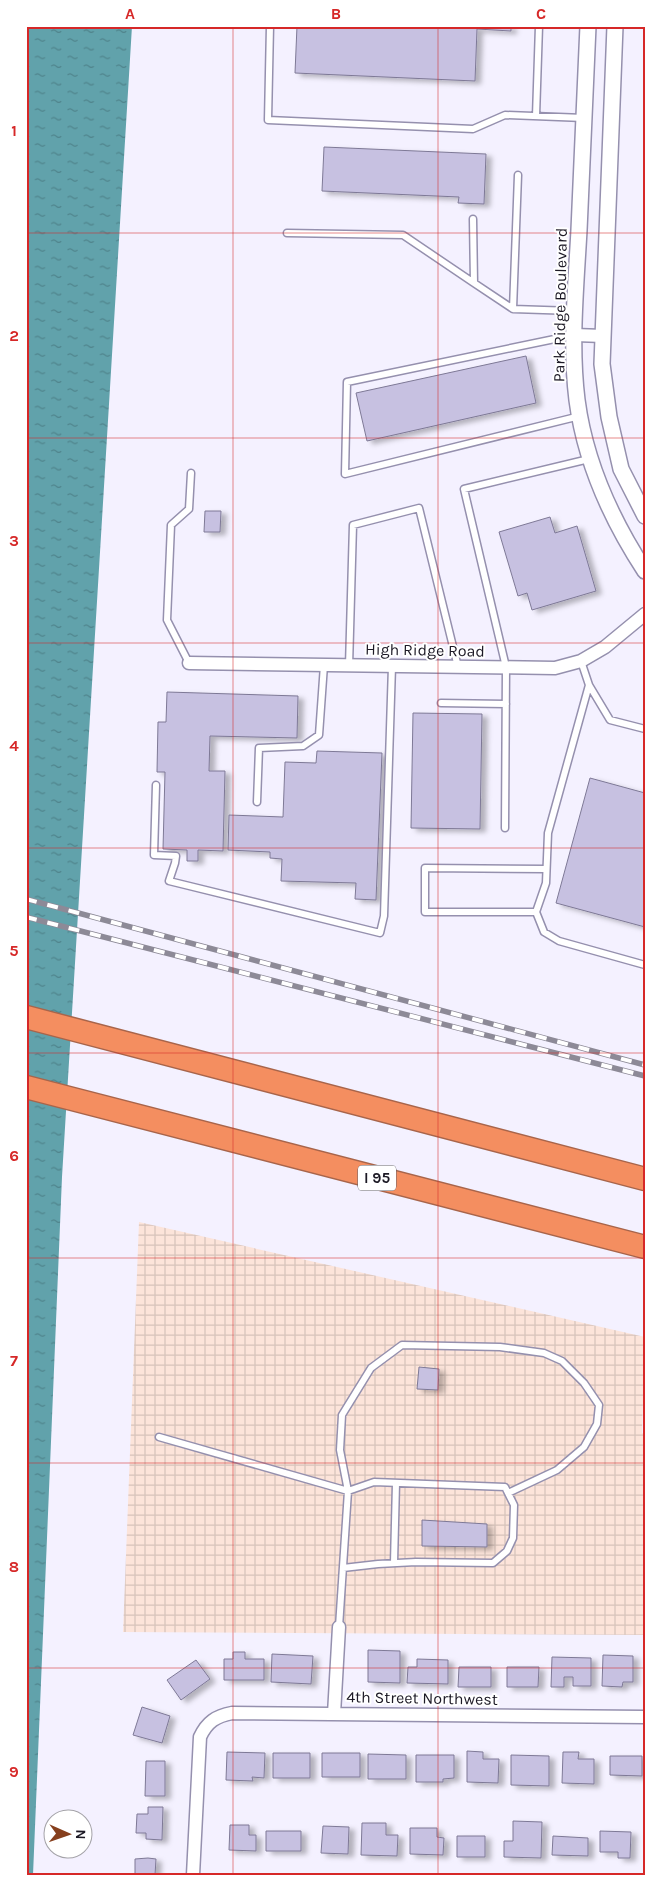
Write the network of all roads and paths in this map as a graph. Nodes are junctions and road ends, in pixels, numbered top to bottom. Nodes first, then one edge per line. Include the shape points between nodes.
1 (270, 26) edge
2 (540, 26) edge
3 (588, 26) edge
4 (615, 26) edge
5 (536, 116) junction
6 (584, 118) junction
7 (518, 176) dead end
8 (473, 219) dead end
9 (287, 233) dead end
10 (474, 283) junction
11 (513, 309) junction
12 (576, 311) junction
13 (575, 335) junction
14 (602, 336) junction
15 (580, 416) junction
16 (590, 458) junction
17 (191, 473) dead end
18 (645, 516) edge
19 (645, 571) edge
20 (645, 614) edge
21 (581, 661) junction
22 (189, 663) joint
23 (324, 665) junction
24 (349, 666) junction
25 (392, 666) junction
26 (458, 667) junction
27 (506, 667) junction
28 (589, 685) junction
29 (441, 703) dead end
30 (506, 704) junction
31 (645, 729) edge
32 (156, 786) dead end
33 (258, 802) dead end
34 (505, 828) dead end
35 (546, 869) junction
36 (536, 912) junction
37 (645, 964) edge
38 (26, 1017) edge
39 (26, 1087) edge
40 (645, 1179) edge
41 (645, 1247) edge
42 (159, 1438) dead end
43 (396, 1483) junction
44 (348, 1491) junction
45 (508, 1493) junction
46 (394, 1563) junction
47 (343, 1568) junction
48 (339, 1627) joint
49 (334, 1714) junction
50 (645, 1717) edge
51 (193, 1875) edge

1 - 5 lane via 268,120 473,129 505,115
2 - 5 lane
3 - 6 street, Park Ridge Boulevard
4 - 14 street
5 - 6 lane
6 - 12 street, Park Ridge Boulevard
7 - 11 lane
8 - 10 lane
9 - 10 lane via 403,235
10 - 11 lane
11 - 12 lane
12 - 13 street, Park Ridge Boulevard
13 - 14 street
13 - 15 street, Park Ridge Boulevard
13 - 15 lane via 347,382 346,474
14 - 18 street via 602,364 621,469
15 - 16 street, Park Ridge Boulevard
16 - 19 street, Park Ridge Boulevard via 617,524
16 - 27 lane via 464,489
17 - 22 lane via 189,508 171,525 167,620
20 - 21 street, High Ridge Road via 605,647
21 - 27 street, High Ridge Road via 555,668
21 - 28 lane
22 - 23 street, High Ridge Road
23 - 24 street, High Ridge Road
23 - 33 lane via 320,735 303,746 259,748
24 - 25 street, High Ridge Road
24 - 26 lane via 353,525 419,508
25 - 26 street, High Ridge Road
25 - 32 lane via 384,916 380,933 169,881 176,856 154,855
26 - 27 street, High Ridge Road
27 - 30 lane
28 - 31 lane via 610,720
28 - 35 lane via 548,833
29 - 30 lane
30 - 34 lane
35 - 36 lane via 546,883
35 - 36 lane via 425,868 425,912
36 - 37 lane via 544,932 559,941
38 - 40 highway
39 - 41 highway, I 95
42 - 44 lane
43 - 44 lane via 374,1482
43 - 45 lane via 505,1487
43 - 46 lane
44 - 45 lane via 340,1450 342,1415 371,1368 402,1345 500,1347 544,1353 562,1361 584,1383 599,1405 597,1424 584,1447 557,1470
44 - 47 lane
45 - 46 lane via 514,1505 514,1538 507,1552 492,1563
46 - 47 lane
47 - 48 lane
48 - 49 street
49 - 50 street, 4th Street Northwest
49 - 51 street, 4th Street Northwest via 232,1713 212,1719 204,1727 198,1748

